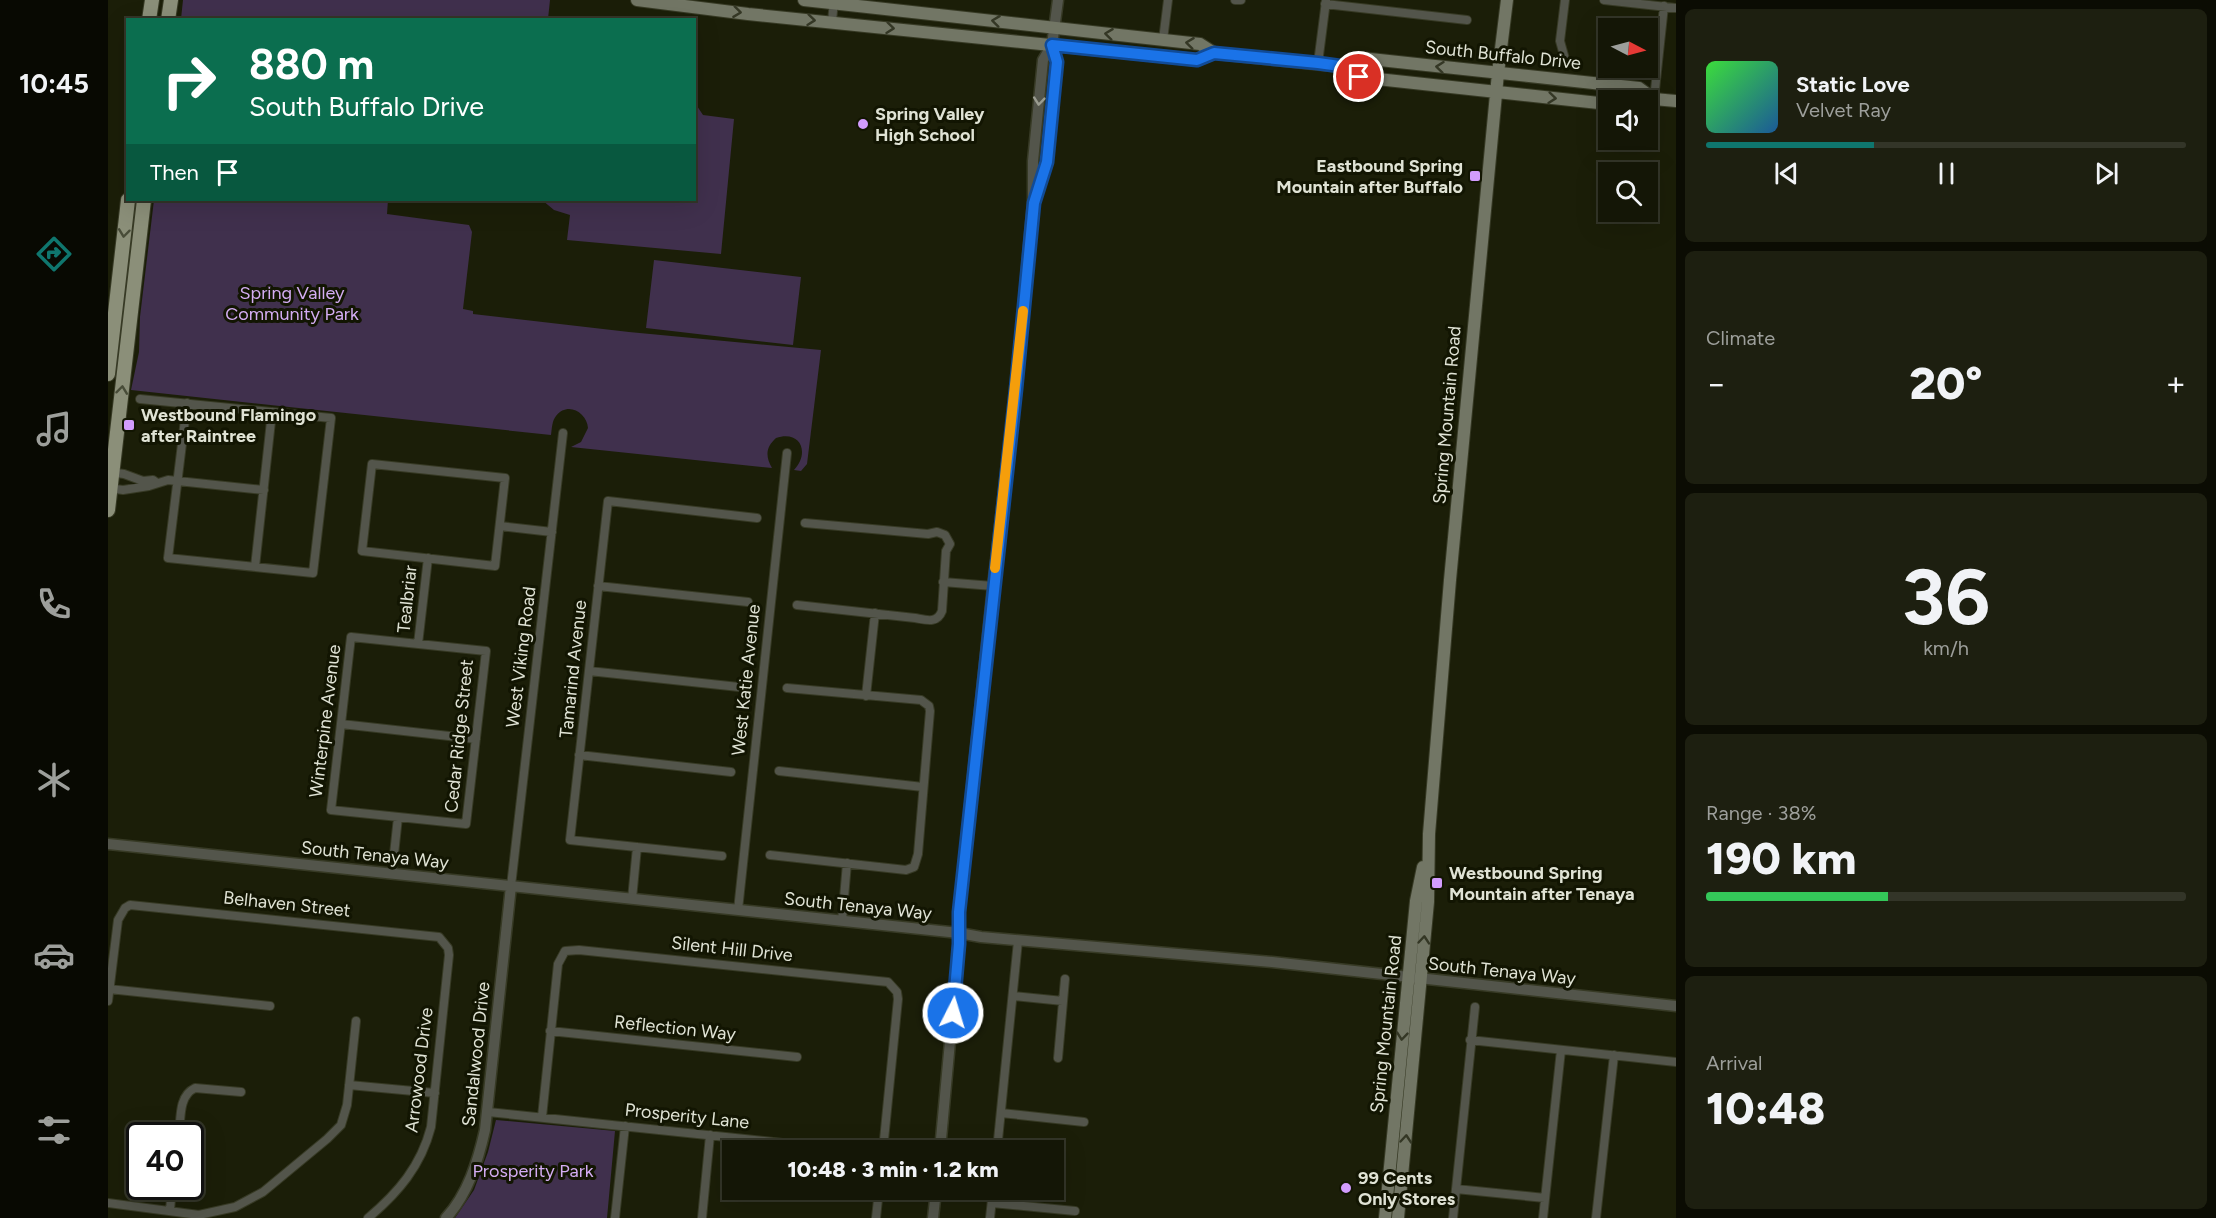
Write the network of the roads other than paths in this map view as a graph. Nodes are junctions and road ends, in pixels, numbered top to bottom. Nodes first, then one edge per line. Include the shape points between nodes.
1 (152, 0) edge
2 (171, 0) edge
3 (638, 0) edge
4 (804, 0) edge
5 (1058, 0) edge
6 (1168, 0) edge
7 (1235, 0) edge
8 (1240, 0) edge
9 (1507, 0) edge
10 (1565, 0) edge
11 (1604, 0) edge
12 (834, 2) edge
13 (1326, 2) edge
14 (1664, 6) junction
15 (1676, 8) edge
16 (149, 18) edge
17 (168, 18) edge
18 (1467, 20) dead end
19 (832, 22) junction
20 (1054, 28) junction
21 (1163, 40) junction
22 (1052, 45) junction
23 (1214, 53) junction
24 (1565, 59) dead end
25 (1318, 63) junction
26 (1347, 67) junction
27 (1498, 73) junction
28 (1641, 90) edge
29 (1652, 90) edge
30 (1496, 92) junction
31 (1658, 101) edge
32 (1676, 101) edge
33 (1598, 103) edge
34 (128, 201) edge
35 (144, 201) edge
36 (110, 335) edge
37 (128, 337) junction
38 (108, 374) edge
39 (140, 399) dead end
40 (187, 404) junction
41 (272, 412) junction
42 (563, 433) dead end
43 (787, 453) dead end
44 (110, 472) edge
45 (178, 480) junction
46 (157, 483) junction
47 (109, 488) edge
48 (264, 490) junction
49 (108, 510) edge
50 (757, 518) dead end
51 (806, 523) dead end
52 (500, 526) junction
53 (552, 532) junction
54 (428, 558) junction
55 (255, 567) junction
56 (943, 582) junction
57 (598, 586) junction
58 (993, 586) junction
59 (748, 602) dead end
60 (797, 605) dead end
61 (875, 614) junction
62 (418, 644) junction
63 (589, 671) junction
64 (739, 687) dead end
65 (787, 688) dead end
66 (866, 696) junction
67 (341, 724) junction
68 (476, 739) junction
69 (579, 755) junction
70 (779, 771) dead end
71 (731, 772) dead end
72 (923, 787) junction
73 (398, 817) junction
74 (108, 844) edge
75 (637, 847) junction
76 (770, 855) dead end
77 (722, 856) dead end
78 (847, 863) junction
79 (392, 873) junction
80 (511, 886) junction
81 (632, 899) junction
82 (738, 910) junction
83 (842, 921) junction
84 (959, 933) junction
85 (1018, 941) junction
86 (444, 942) joint
87 (1414, 978) junction
88 (1065, 979) dead end
89 (109, 989) edge
90 (1013, 996) junction
91 (108, 1001) edge
92 (1063, 1001) junction
93 (270, 1006) dead end
94 (1475, 1006) dead end
95 (1676, 1006) edge
96 (356, 1021) dead end
97 (550, 1031) junction
98 (1470, 1040) junction
99 (1561, 1050) junction
100 (1614, 1055) junction
101 (797, 1057) dead end
102 (1058, 1058) dead end
103 (1676, 1062) edge
104 (349, 1085) junction
105 (241, 1092) dead end
106 (435, 1093) junction
107 (488, 1112) junction
108 (1001, 1113) junction
109 (542, 1117) junction
110 (181, 1122) edge
111 (1084, 1122) dead end
112 (625, 1126) junction
113 (710, 1135) junction
114 (756, 1140) edge
115 (884, 1140) edge
116 (941, 1140) edge
117 (998, 1140) edge
118 (1391, 1153) junction
119 (1456, 1189) junction
120 (1545, 1198) junction
121 (171, 1200) edge
122 (878, 1200) edge
123 (935, 1200) edge
124 (992, 1200) edge
125 (108, 1203) edge
126 (992, 1203) junction
127 (170, 1211) junction
128 (1075, 1211) dead end
129 (368, 1218) edge
130 (446, 1218) edge
131 (615, 1218) edge
132 (702, 1218) edge
133 (876, 1218) edge
134 (933, 1218) edge
135 (990, 1218) edge
136 (1385, 1218) edge
137 (1392, 1218) edge
138 (1398, 1218) edge
139 (1453, 1218) edge
140 (1543, 1218) edge
141 (1596, 1218) edge

1 - 16 main road
2 - 17 main road
3 -> 19 main road, South Buffalo Drive
4 - 12 main road, South Buffalo Drive
5 - 20 street
6 - 21 street
7 - 8 street
9 - 27 main road, Spring Mountain Road
10 - 24 street via 1560,40
11 - 14 street
12 - 19 street
20 -> 12 main road, South Buffalo Drive
13 - 18 street
13 - 25 street
14 - 15 street
14 - 29 street
19 -> 22 main road, South Buffalo Drive
21 -> 20 main road, South Buffalo Drive
20 - 22 street
23 -> 21 main road, South Buffalo Drive via 1200,44
22 - 23 main road, South Buffalo Drive via 1197,60
22 - 58 street via 1057,62 1047,162 1034,203
23 - 25 main road, South Buffalo Drive
25 - 26 main road, South Buffalo Drive
27 -> 26 main road, South Buffalo Drive via 1361,58
26 - 30 main road, South Buffalo Drive via 1359,77
27 - 28 main road, South Buffalo Drive
27 - 30 main road, Spring Mountain Road
30 -> 33 main road, South Buffalo Drive
30 - 87 main road, Spring Mountain Road via 1456,510 1429,834 1428,902
31 - 32 main road, South Buffalo Drive
34 -> 36 main road
35 - 37 main road
36 - 37 street
36 - 38 main road
44 -> 37 main road
39 - 40 street
40 - 41 street
40 - 45 street
41 - 48 street
41 - 55 street via 331,418 313,573
42 - 53 street, West Viking Road
43 - 82 street, West Katie Avenue
44 - 46 street
44 - 47 main road
45 - 46 street
45 - 48 street
45 - 55 street via 168,558
46 - 47 street via 123,490
47 - 49 main road
48 - 55 street
50 - 57 street, Tamarind Avenue via 608,501
51 - 56 street via 945,535 950,544
52 - 53 street
52 - 54 street via 495,566
52 - 54 street via 505,478 372,464 362,551
53 - 80 street, West Viking Road
54 - 62 street, Tealbriar
56 - 58 street
56 - 61 street via 940,616 929,621
57 - 59 street
57 - 63 street, Tamarind Avenue
58 - 84 street
60 - 61 street
61 - 66 street
62 - 67 street, Winterpine Avenue via 351,637
62 - 68 street, Cedar Ridge Street via 486,651
63 - 64 street
63 - 69 street, Tamarind Avenue
65 - 66 street
66 - 72 street via 921,700 929,706
67 - 68 street
67 - 73 street, Winterpine Avenue via 331,810
68 - 73 street, Cedar Ridge Street via 466,824
69 - 71 street
69 - 75 street, Tamarind Avenue via 570,840
70 - 72 street
72 - 78 street via 916,864 911,870
73 - 79 street
74 - 79 street, South Tenaya Way
75 - 77 street
75 - 81 street
76 - 78 street
78 - 83 street
79 - 80 street, South Tenaya Way
80 - 81 street, South Tenaya Way
80 - 107 street, Sandalwood Drive
81 - 82 street, South Tenaya Way
82 - 83 street, South Tenaya Way
83 - 84 street, South Tenaya Way
84 - 85 street, South Tenaya Way
84 - 116 street
85 - 87 street, South Tenaya Way
85 - 90 street
86 - 89 street, Belhaven Street via 439,937 138,905 125,908 118,920
86 - 106 street, Arrowood Drive via 449,955
87 - 95 street, South Tenaya Way
87 -> 118 main road, Spring Mountain Road
138 -> 87 main road, Spring Mountain Road
88 - 92 street
89 - 91 street
89 - 93 street
90 - 92 street
90 - 108 street
92 - 102 street
94 - 98 street
96 - 104 street
97 - 101 street, Reflection Way
97 - 109 street
97 - 115 street, Silent Hill Drive via 558,964 565,951 888,982 898,999
98 - 99 street
98 - 119 street
99 - 100 street
99 - 120 street
100 - 103 street
100 - 141 street
104 - 106 street
104 - 127 street via 341,1125 263,1192 235,1208 212,1213
105 - 110 street via 195,1088 183,1103
106 - 129 street, Arrowood Drive via 428,1141 415,1168 391,1198
107 - 109 street, Prosperity Lane
107 - 130 street, Sandalwood Drive via 478,1161
108 - 111 street
108 - 117 street
109 - 112 street, Prosperity Lane
112 - 113 street, Prosperity Lane
112 - 131 street
113 - 114 street, Prosperity Lane
113 - 132 street
118 - 136 main road, Spring Mountain Road
118 - 137 main road
119 - 120 street
119 - 139 street
120 - 140 street
121 - 127 street
122 - 133 street
123 - 134 street
124 - 126 street
125 - 127 street
126 - 128 street
126 - 135 street

